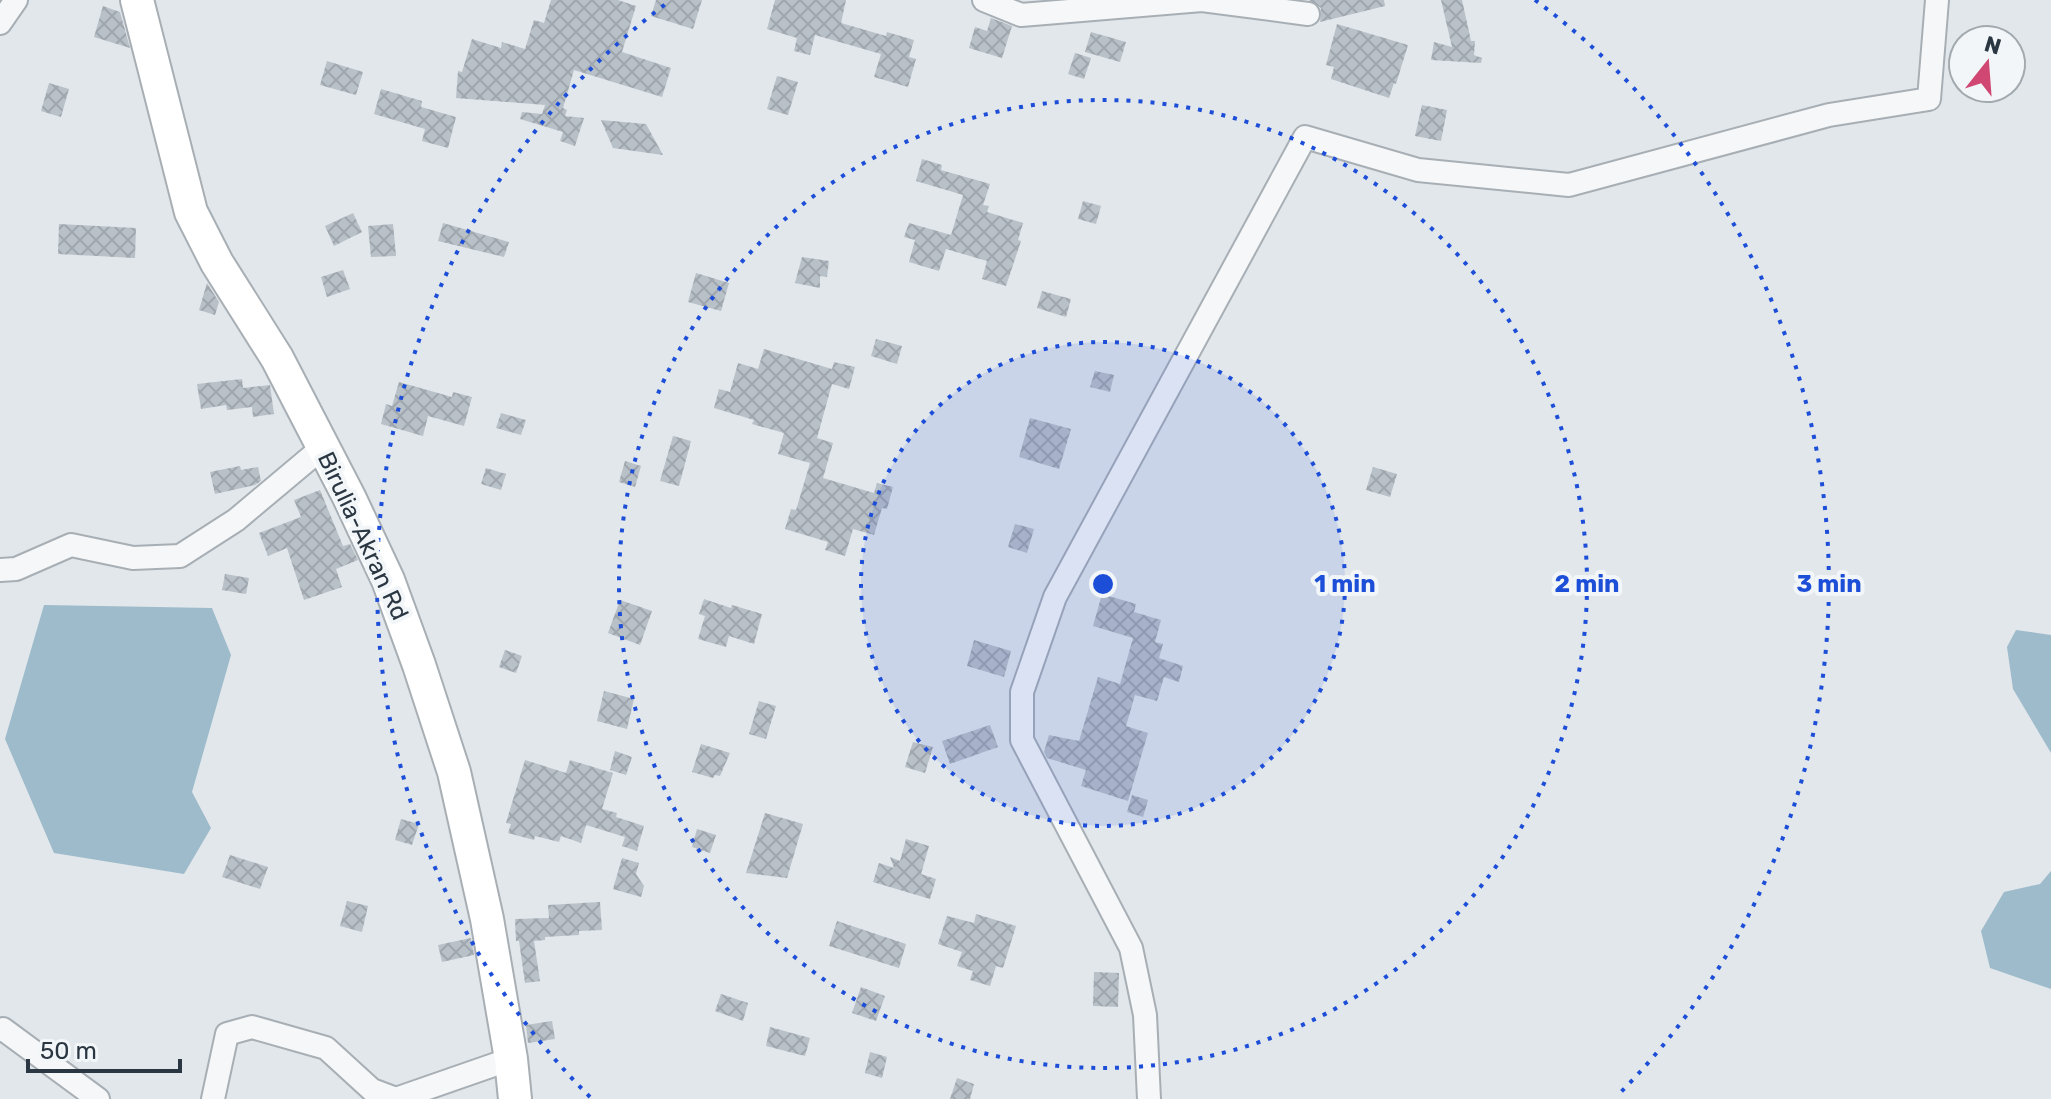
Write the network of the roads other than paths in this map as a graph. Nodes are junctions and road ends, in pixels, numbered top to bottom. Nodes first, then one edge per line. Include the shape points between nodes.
1 (16, 0) edge
2 (137, 0) edge
3 (984, 0) edge
4 (1937, 0) edge
5 (1308, 14) dead end
6 (0, 23) edge
7 (323, 447) junction
8 (0, 570) edge
9 (0, 1030) edge
10 (511, 1059) junction
11 (98, 1099) edge
12 (213, 1099) edge
13 (515, 1099) edge
14 (1149, 1099) edge

1 - 6 street
2 - 7 street, Birulia-Akran Rd via 191,212
3 - 5 street via 1021,15 1202,0
4 - 14 street via 1929,99 1829,115 1569,185 1418,170 1305,137 1055,597 1022,692 1022,740 1131,948 1145,1015
7 - 8 street via 236,520 180,556 133,558 71,545 16,569
7 - 10 street, Birulia-Akran Rd via 388,580 454,772
9 - 11 street
10 - 12 street via 396,1099 372,1090 326,1048 252,1027 227,1034
10 - 13 street, Birulia-Akran Rd

